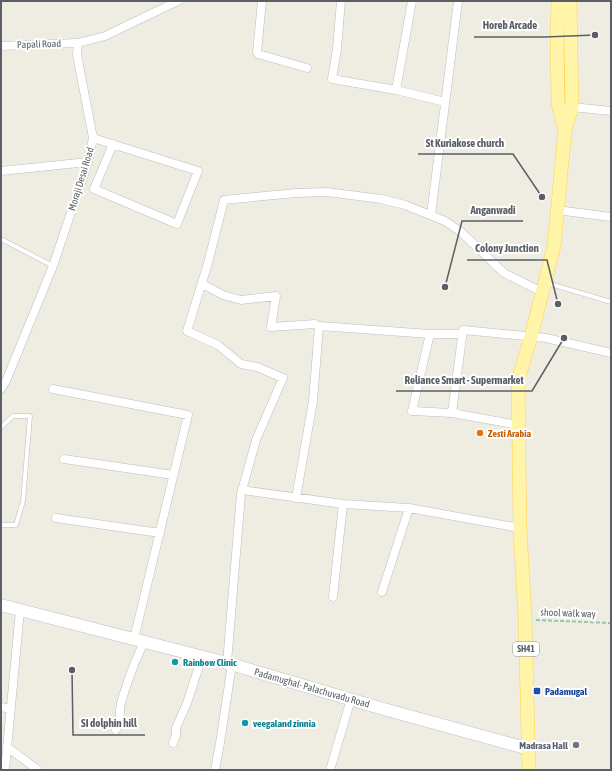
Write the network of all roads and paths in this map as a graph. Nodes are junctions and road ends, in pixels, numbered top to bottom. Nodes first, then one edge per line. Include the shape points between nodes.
1 (178, 1) edge
2 (262, 1) edge
3 (341, 1) edge
4 (412, 1) edge
5 (458, 1) edge
6 (558, 1) edge
7 (570, 1) edge
8 (78, 42) junction
9 (557, 45) junction
10 (571, 45) junction
11 (1, 46) edge
12 (307, 68) dead end
13 (396, 90) junction
14 (445, 102) junction
15 (572, 107) junction
16 (611, 111) edge
17 (565, 130) junction
18 (93, 138) junction
19 (113, 144) junction
20 (88, 162) junction
21 (1, 171) edge
22 (557, 210) junction
23 (431, 215) junction
24 (611, 217) edge
25 (1, 239) edge
26 (53, 266) junction
27 (202, 284) junction
28 (543, 287) junction
29 (611, 302) edge
30 (315, 324) dead end
31 (430, 334) junction
32 (462, 334) junction
33 (531, 336) junction
34 (611, 353) edge
35 (1, 389) edge
36 (53, 389) dead end
37 (452, 413) junction
38 (518, 425) junction
39 (1, 427) edge
40 (64, 459) dead end
41 (173, 475) junction
42 (242, 490) junction
43 (296, 498) junction
44 (342, 504) junction
45 (409, 508) junction
46 (56, 518) dead end
47 (1, 525) edge
48 (520, 528) junction
49 (160, 533) junction
50 (382, 592) dead end
51 (333, 597) dead end
52 (1, 605) edge
53 (20, 610) junction
54 (524, 621) junction
55 (611, 623) edge
56 (139, 640) junction
57 (202, 657) junction
58 (230, 664) junction
59 (351, 699) junction
60 (1, 707) edge
61 (11, 709) junction
62 (116, 730) dead end
63 (173, 743) dead end
64 (7, 747) junction
65 (529, 749) junction
66 (5, 770) edge
67 (38, 770) edge
68 (214, 770) edge
69 (330, 770) edge
70 (529, 770) edge

1 - 8 street via 105,36
2 - 12 street via 258,54
3 - 13 street via 332,79
4 - 13 street
5 - 14 street
6 - 9 main road
7 - 10 main road
8 - 11 street, Papali Road
8 - 18 street, Moraji Desai Road via 77,55
9 - 10 main road
9 - 17 main road via 558,103
10 - 15 main road
13 - 14 street
14 - 23 street
15 - 16 street
15 - 17 main road
17 - 22 main road
18 - 19 street
18 - 20 street, Moraji Desai Road
19 - 19 street via 198,171 177,224 94,189
20 - 21 street
20 - 26 street, Moraji Desai Road
22 - 24 street
22 - 28 main road via 554,246
23 - 27 street via 381,199 327,192 224,200
23 - 28 street via 461,232 504,273
25 - 26 lane
26 - 35 street, Moraji Desai Road
27 - 30 street via 223,295 241,300 276,296 271,327
27 - 42 street via 186,331 218,345 241,364 257,367 283,378 256,440
28 - 29 lane
28 - 33 main road
31 - 32 street
31 - 37 street via 412,411
31 - 43 street via 319,326 313,401
32 - 33 street via 463,330
32 - 37 street
33 - 34 street
33 - 38 main road via 518,380
36 - 41 street via 188,415
37 - 38 street
38 - 48 main road
39 - 47 lane via 13,416 30,416 23,501 16,525
40 - 41 street
41 - 49 street
42 - 43 street
42 - 58 street
43 - 44 street
44 - 45 street
44 - 51 street
45 - 48 street
45 - 50 street
46 - 49 street
48 - 54 main road, SH41
49 - 56 street
52 - 53 main road, Padamughal- Palachuvadu Road
53 - 56 main road, Padamughal- Palachuvadu Road
53 - 61 street
54 - 55 path, shool walk way
54 - 65 main road, SH41
56 - 57 main road, Padamughal- Palachuvadu Road
56 - 62 street
57 - 58 main road, Padamughal- Palachuvadu Road
57 - 63 street
58 - 59 main road, Padamughal- Palachuvadu Road
58 - 68 street
59 - 65 main road, Padamughal- Palachuvadu Road
59 - 69 street
60 - 61 street
61 - 64 street
64 - 66 street
64 - 67 street
65 - 70 main road, SH41

